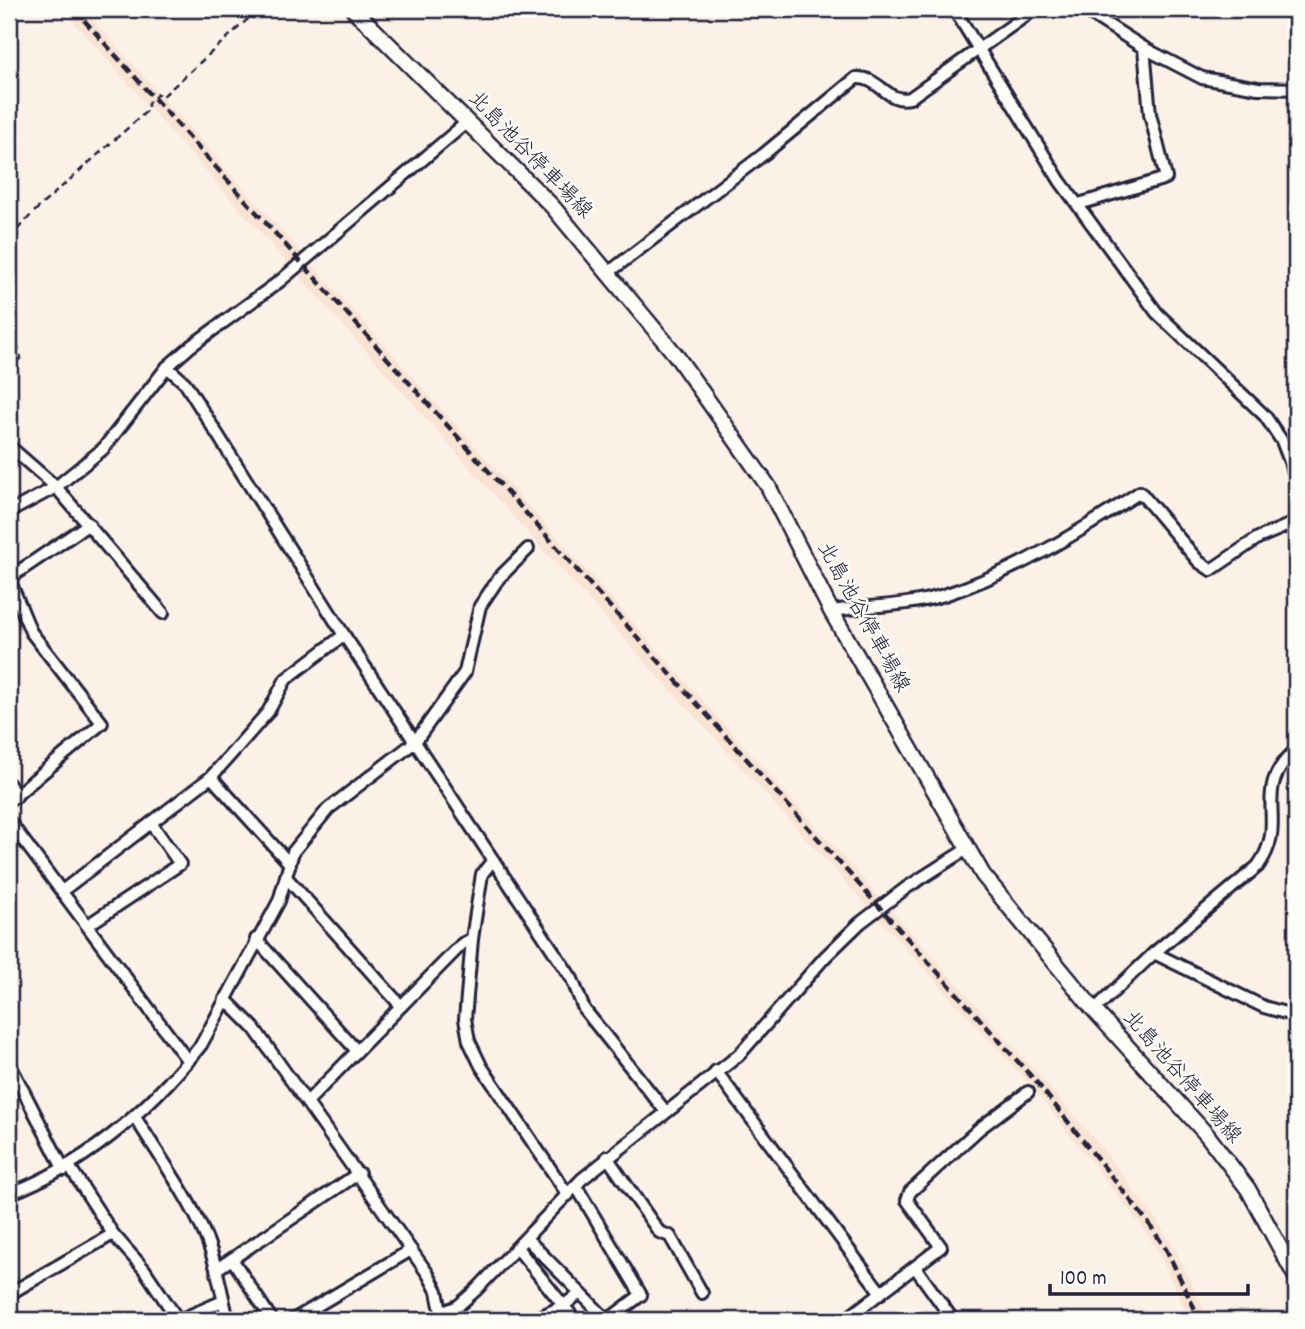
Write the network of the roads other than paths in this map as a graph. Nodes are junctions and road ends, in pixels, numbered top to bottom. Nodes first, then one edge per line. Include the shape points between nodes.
1 (353, 9) edge
2 (954, 9) edge
3 (1035, 9) edge
4 (1083, 9) edge
5 (1144, 48) junction
6 (981, 50) junction
7 (1296, 89) edge
8 (467, 122) junction
9 (1079, 204) junction
10 (608, 273) junction
11 (167, 368) junction
12 (9, 446) edge
13 (1296, 477) edge
14 (56, 487) junction
15 (9, 512) edge
16 (1296, 522) edge
17 (89, 524) junction
18 (528, 549) dead end
19 (9, 579) edge
20 (831, 611) junction
21 (163, 613) dead end
22 (344, 635) junction
23 (415, 742) junction
24 (1296, 750) edge
25 (211, 777) junction
26 (9, 785) edge
27 (13, 799) edge
28 (9, 821) edge
29 (151, 823) junction
30 (967, 849) junction
31 (493, 860) junction
32 (290, 864) junction
33 (286, 877) junction
34 (62, 891) junction
35 (88, 925) junction
36 (257, 939) junction
37 (472, 939) junction
38 (1154, 953) junction
39 (225, 999) junction
40 (401, 1006) junction
41 (1094, 1010) junction
42 (1296, 1016) edge
43 (357, 1051) junction
44 (188, 1061) junction
45 (9, 1063) edge
46 (716, 1071) junction
47 (1028, 1092) dead end
48 (308, 1101) junction
49 (666, 1112) junction
50 (135, 1117) junction
51 (607, 1157) junction
52 (67, 1168) junction
53 (359, 1173) junction
54 (576, 1186) junction
55 (9, 1194) edge
56 (568, 1195) junction
57 (113, 1234) junction
58 (527, 1240) junction
59 (518, 1249) junction
60 (411, 1250) junction
61 (232, 1259) junction
62 (915, 1267) junction
63 (217, 1269) junction
64 (1296, 1278) edge
65 (580, 1293) junction
66 (702, 1293) dead end
67 (881, 1293) junction
68 (9, 1294) edge
69 (223, 1301) junction
70 (563, 1306) junction
71 (442, 1317) edge
72 (178, 1320) edge
73 (228, 1320) edge
74 (272, 1320) edge
75 (293, 1320) edge
76 (533, 1320) edge
77 (575, 1320) edge
78 (608, 1320) edge
79 (845, 1320) edge
80 (953, 1320) edge

1 - 8 main road, 北島池谷停車場線
2 - 6 street
3 - 6 street
4 - 5 street
5 - 7 street via 1202,78
5 - 9 street via 1150,114 1166,178
6 - 9 street via 1060,181
6 - 10 street via 910,99 891,97 874,81 856,78
8 - 10 main road, 北島池谷停車場線 via 552,206
8 - 11 street via 280,281
9 - 13 street via 1157,313 1265,416 1282,441
10 - 20 main road, 北島池谷停車場線 via 675,354 768,486
11 - 14 street via 103,449
11 - 22 street via 186,383
12 - 14 street
14 - 15 street
14 - 17 street
16 - 20 street via 1258,538 1211,570 1140,492 1034,558 942,596
17 - 19 street
17 - 21 street
18 - 23 street via 499,578 480,606 464,672
19 - 27 street via 31,632 102,723
20 - 30 main road, 北島池谷停車場線
22 - 23 street
22 - 25 street via 286,679 268,712
23 - 31 street
23 - 32 street via 328,809 307,831
24 - 38 street via 1270,789 1270,849 1224,897
25 - 29 street
25 - 32 street
26 - 27 street
28 - 34 street
29 - 34 street
29 - 35 street via 180,864
30 - 41 main road, 北島池谷停車場線 via 1016,918
30 - 46 street via 860,923 739,1055
31 - 37 street via 482,874
31 - 49 street via 572,979 584,1009
32 - 33 street
33 - 36 street via 279,901
33 - 40 street
34 - 35 street
35 - 44 street
36 - 39 street
36 - 43 street
37 - 40 street
37 - 56 street via 465,1019 468,1041
38 - 41 street
38 - 42 street via 1264,1007
39 - 44 street
39 - 48 street via 254,1028
40 - 43 street
41 - 64 main road, 北島池谷停車場線 via 1207,1135 1248,1189
43 - 48 street
44 - 50 street
45 - 52 street
46 - 49 street
46 - 67 street
47 - 62 street via 909,1192 907,1200 941,1247
48 - 53 street
49 - 51 street
50 - 52 street
50 - 63 street via 188,1201
51 - 54 street
51 - 66 street via 659,1232 670,1236
52 - 55 street
52 - 57 street
53 - 60 street
53 - 61 street
54 - 56 street
54 - 78 street via 641,1295
56 - 58 street
57 - 68 street
57 - 72 street via 144,1269
58 - 59 street
58 - 65 street
59 - 70 street
59 - 71 street
60 - 71 street via 437,1291
60 - 75 street
61 - 63 street
61 - 74 street
62 - 67 street
62 - 80 street
63 - 69 street
65 - 70 street
65 - 78 street
67 - 79 street
69 - 72 street
69 - 73 street
70 - 76 street
70 - 77 street

